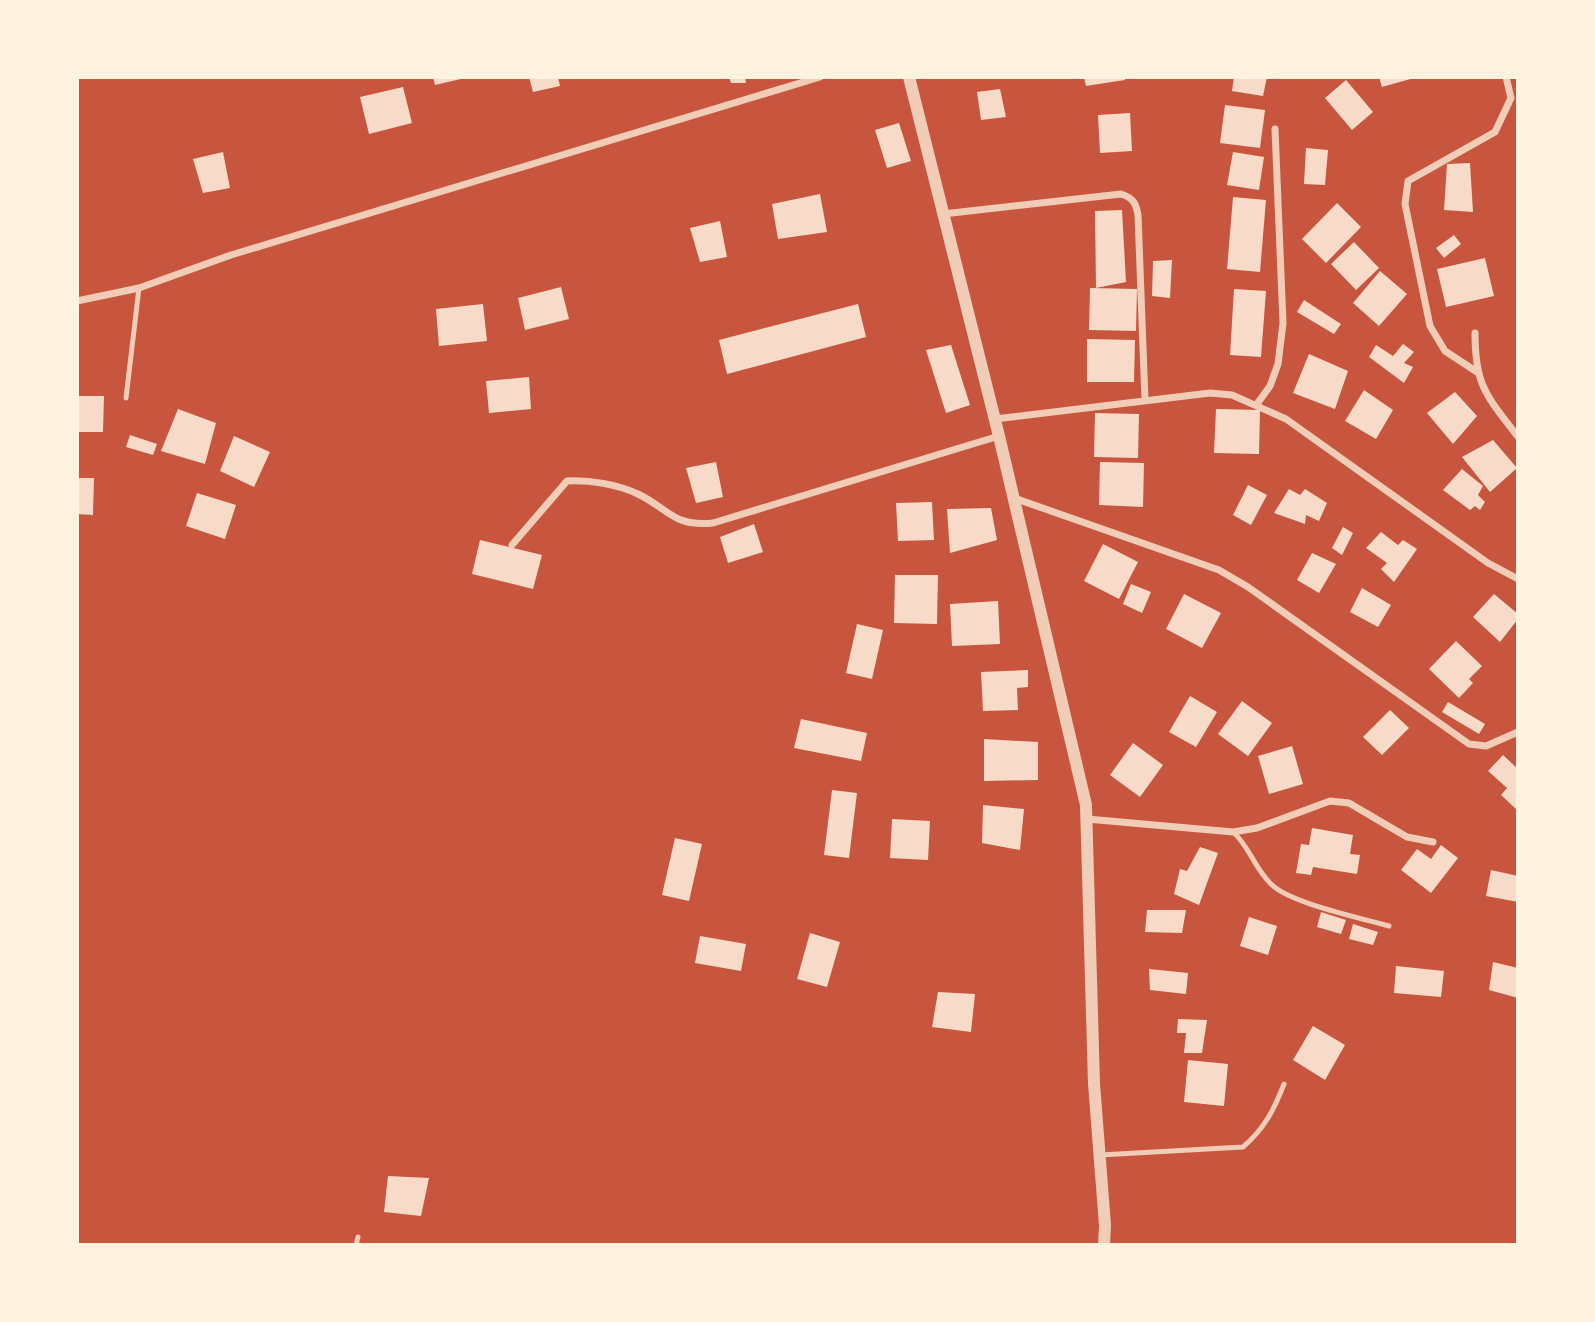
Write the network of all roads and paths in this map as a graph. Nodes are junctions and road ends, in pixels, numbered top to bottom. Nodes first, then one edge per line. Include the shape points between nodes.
1 (820, 77) edge
2 (909, 77) edge
3 (1506, 77) edge
4 (1275, 129) dead end
5 (943, 214) junction
6 (139, 288) junction
7 (77, 301) edge
8 (1475, 333) dead end
9 (1477, 372) junction
10 (126, 398) dead end
11 (1145, 400) junction
12 (1257, 404) junction
13 (995, 419) junction
14 (999, 436) junction
15 (1518, 438) edge
16 (1014, 498) junction
17 (512, 545) dead end
18 (1518, 579) edge
19 (1518, 732) edge
20 (1087, 819) junction
21 (1233, 832) junction
22 (1433, 842) dead end
23 (1389, 926) dead end
24 (1284, 1084) dead end
25 (1100, 1155) junction
26 (358, 1237) dead end
27 (356, 1245) edge
28 (1104, 1245) edge

1 - 6 street via 230,255
2 - 5 street
3 - 9 street via 1511,98 1495,132 1408,181 1405,204 1430,326 1445,351
4 - 12 street via 1283,323 1278,364
5 - 11 street via 1129,196 1138,215
5 - 13 street
6 - 7 street
6 - 10 lane
8 - 9 street
9 - 15 street via 1488,397
11 - 12 street via 1210,393
11 - 13 street
12 - 18 street via 1330,447 1488,563
13 - 14 street
14 - 16 street
14 - 17 street via 713,523 673,519 638,494 588,480 567,481
16 - 19 street via 1219,570 1469,744 1486,746
16 - 20 street
20 - 21 street
20 - 25 street
21 - 22 street via 1257,828 1329,800 1360,808 1391,831
21 - 23 lane via 1245,842 1258,870 1273,887
24 - 25 lane via 1260,1133 1242,1147
25 - 28 street
26 - 27 lane

